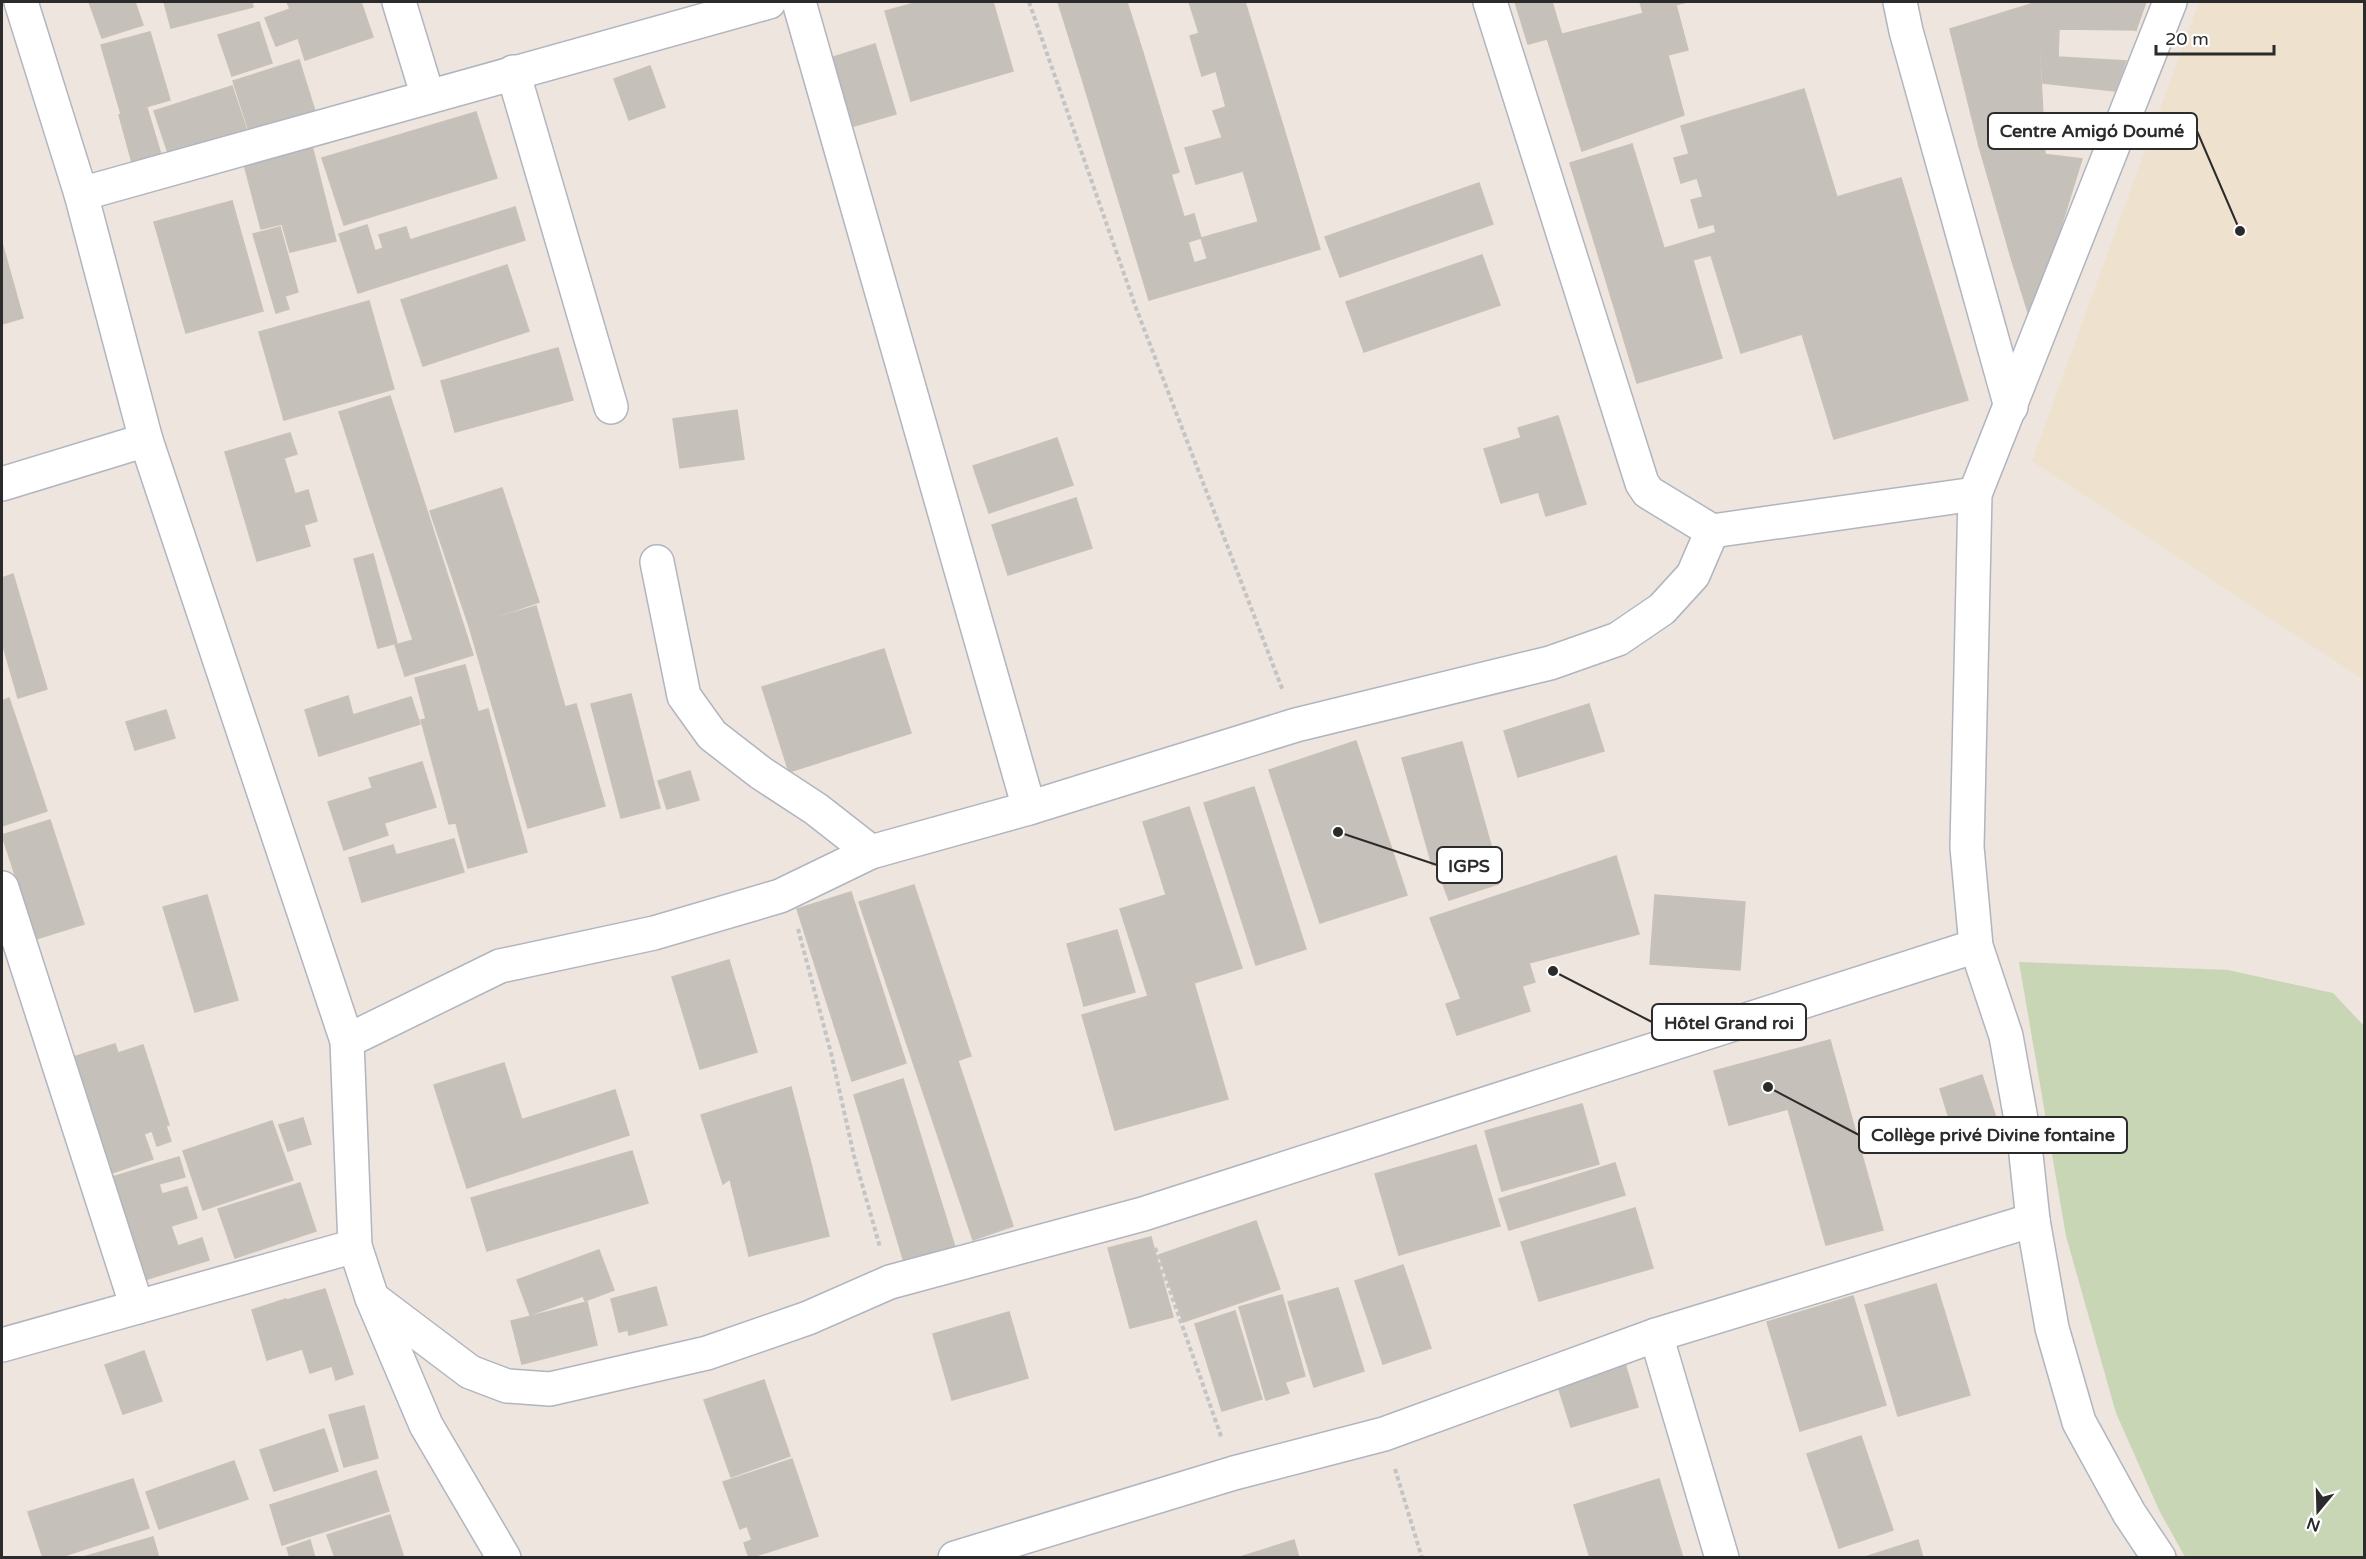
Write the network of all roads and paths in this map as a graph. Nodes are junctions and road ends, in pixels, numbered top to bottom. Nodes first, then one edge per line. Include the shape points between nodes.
1 (21, 2) edge
2 (399, 2) edge
3 (769, 2) edge
4 (799, 2) edge
5 (1029, 2) edge
6 (1490, 2) edge
7 (1900, 2) edge
8 (2170, 2) edge
9 (513, 72) junction
10 (428, 97) junction
11 (81, 194) junction
12 (611, 407) dead end
13 (2011, 407) junction
14 (146, 440) junction
15 (2, 484) edge
16 (1975, 494) junction
17 (1712, 531) junction
18 (657, 562) dead end
19 (1296, 725) junction
20 (1029, 808) junction
21 (871, 852) junction
22 (2, 888) edge
23 (780, 896) junction
24 (1976, 946) junction
25 (347, 1041) junction
26 (1143, 1214) junction
27 (2033, 1220) junction
28 (356, 1246) junction
29 (890, 1282) junction
30 (372, 1298) junction
31 (137, 1307) junction
32 (1656, 1335) junction
33 (2, 1345) edge
34 (1384, 1434) junction
35 (1234, 1473) junction
36 (967, 1556) edge
37 (504, 1557) edge
38 (1422, 1557) edge
39 (1722, 1557) edge
40 (2158, 1557) edge

1 - 11 street
2 - 10 street
3 - 9 street
4 - 20 street
5 - 19 path via 1136,308
6 - 17 street via 1642,483 1648,492
7 - 13 street
8 - 13 street
9 - 10 street
9 - 12 street
10 - 11 street
11 - 14 street
13 - 16 street
14 - 15 street
14 - 25 street
16 - 17 street
16 - 24 street via 1967,846
17 - 19 street via 1693,575 1662,609 1618,639 1550,663
18 - 21 street via 684,696 712,735
19 - 20 street
20 - 21 street
21 - 23 street
22 - 31 street
23 - 25 street via 654,933 500,966
23 - 29 path via 800,933 854,1155
24 - 26 street
24 - 27 street via 2006,1036 2024,1136
25 - 28 street
26 - 29 street
26 - 35 path
27 - 32 street
27 - 40 street via 2052,1328 2079,1422
28 - 30 street
28 - 31 street
29 - 30 street via 808,1318 706,1353 550,1389 507,1386 470,1372
30 - 37 street via 426,1425
31 - 33 street
32 - 34 street
32 - 39 street
34 - 35 street
34 - 38 path
35 - 36 street

